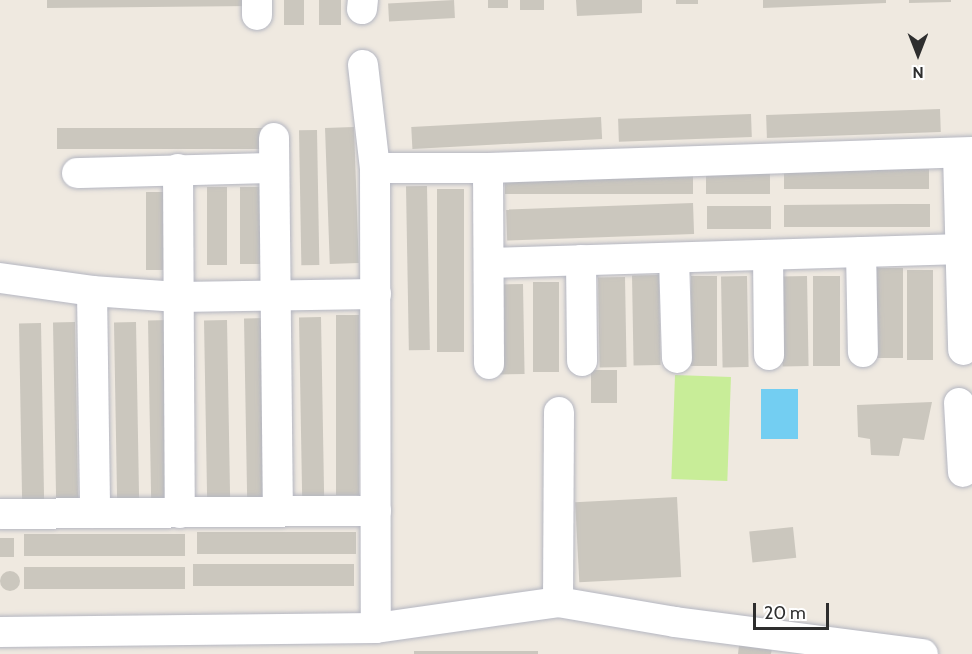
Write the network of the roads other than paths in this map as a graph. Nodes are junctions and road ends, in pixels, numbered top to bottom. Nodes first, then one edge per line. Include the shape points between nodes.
1 (363, 65) dead end
2 (274, 138) dead end
3 (965, 152) edge
4 (274, 168) junction
5 (375, 168) junction
6 (488, 168) junction
7 (178, 169) junction
8 (77, 173) dead end
9 (966, 249) edge
10 (861, 252) junction
11 (768, 255) junction
12 (674, 258) junction
13 (581, 260) junction
14 (489, 263) junction
15 (0, 278) edge
16 (92, 291) junction
17 (376, 294) junction
18 (275, 296) junction
19 (178, 297) junction
20 (963, 350) dead end
21 (863, 352) dead end
22 (769, 355) dead end
23 (676, 358) dead end
24 (582, 361) dead end
25 (489, 364) dead end
26 (959, 403) dead end
27 (559, 412) dead end
28 (963, 472) dead end
29 (278, 510) junction
30 (376, 511) junction
31 (95, 513) junction
32 (180, 513) junction
33 (0, 514) edge
34 (558, 602) junction
35 (376, 628) junction
36 (0, 632) edge
37 (204, 641) edge
38 (917, 654) edge

1 - 5 street
2 - 4 street
3 - 6 street
3 - 9 street
4 - 7 street
4 - 18 street
5 - 6 street
5 - 17 street
6 - 14 street
7 - 8 street
7 - 19 street
9 - 10 street
9 - 20 street
10 - 11 street
10 - 21 street
11 - 12 street
11 - 22 street
12 - 13 street
12 - 23 street
13 - 14 street
13 - 24 street
14 - 25 street
15 - 16 street
16 - 19 street
16 - 31 street
17 - 18 street
17 - 30 street
18 - 19 street
18 - 29 street
19 - 32 street
26 - 28 street
27 - 34 street
29 - 30 street
29 - 32 street
30 - 35 street
31 - 32 street
31 - 33 street
34 - 35 street
34 - 38 street via 675,622
35 - 37 street
36 - 37 street

